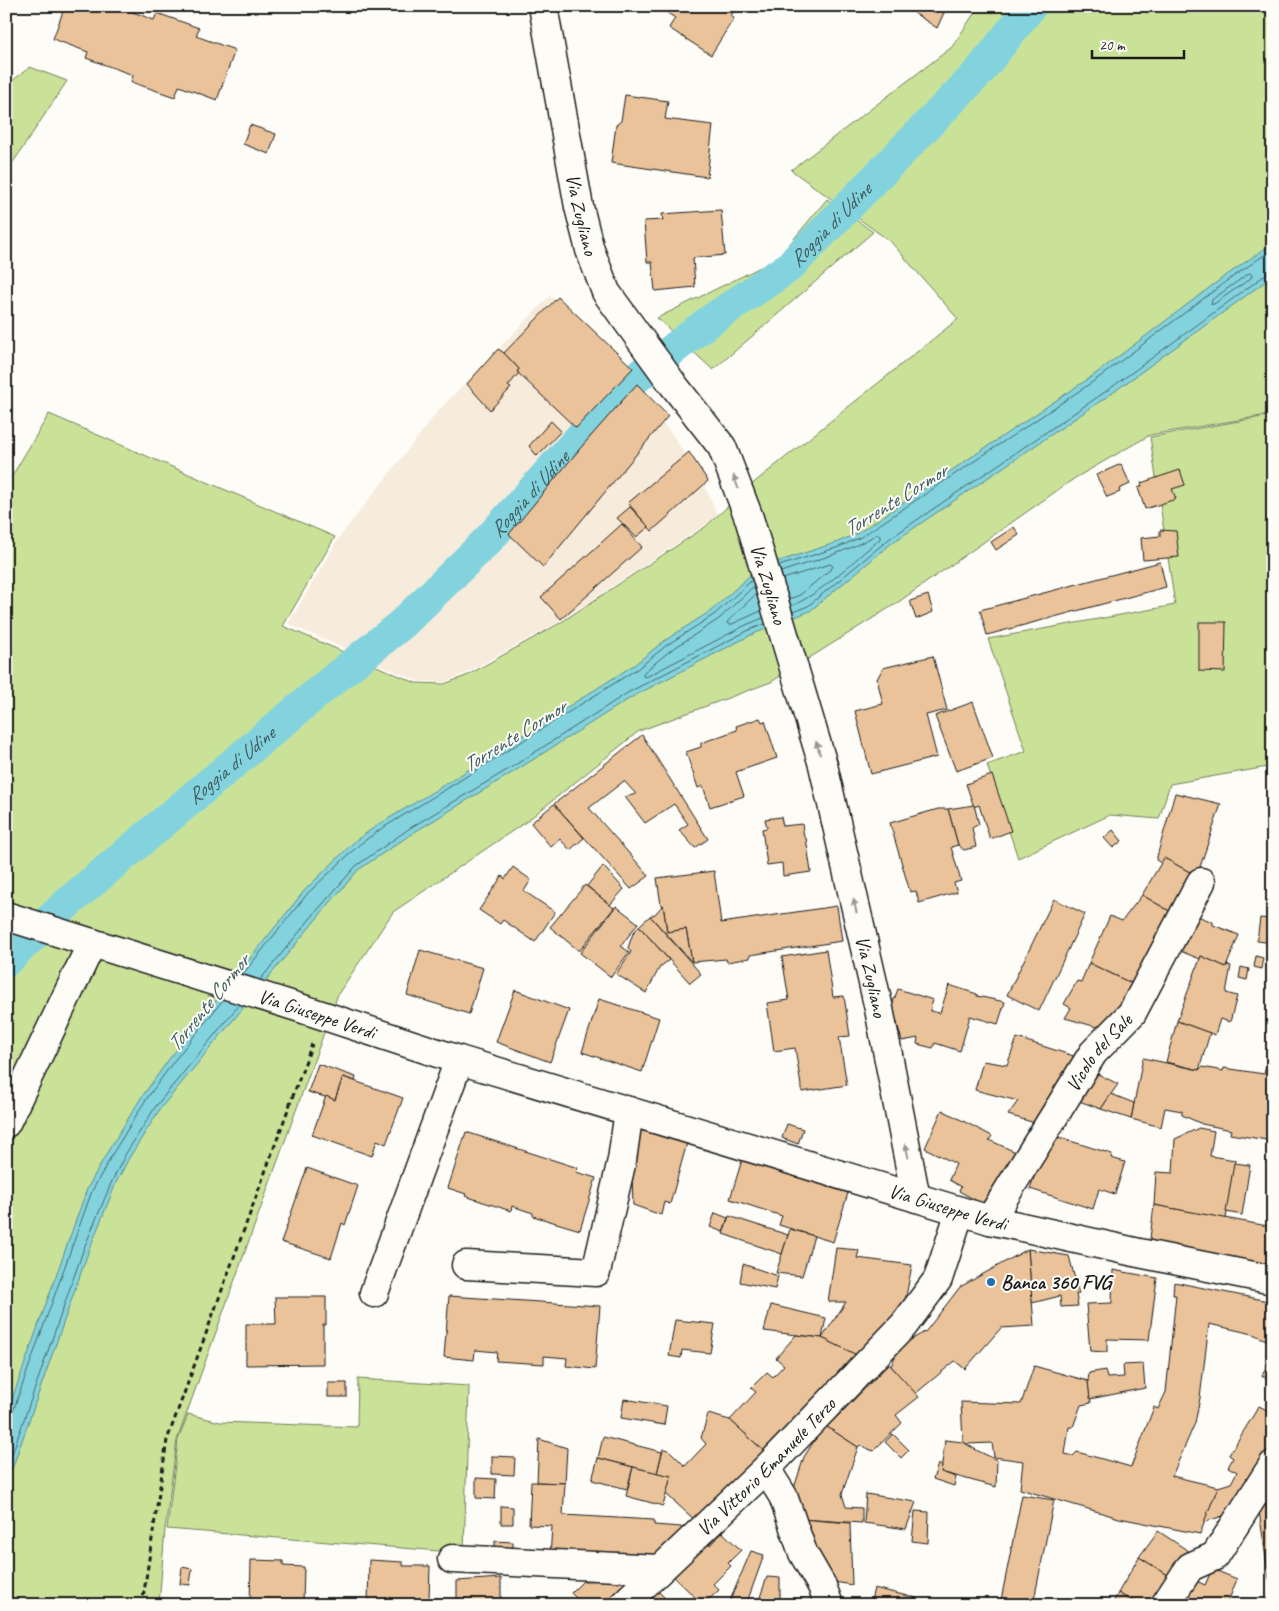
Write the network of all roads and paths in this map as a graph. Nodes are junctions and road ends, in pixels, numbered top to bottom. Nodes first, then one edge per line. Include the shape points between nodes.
1 (543, 6) edge
2 (1201, 882) dead end
3 (12, 918) edge
4 (101, 946) junction
5 (310, 1011) junction
6 (459, 1060) junction
7 (629, 1111) junction
8 (6, 1123) edge
9 (916, 1198) junction
10 (960, 1212) junction
11 (990, 1220) junction
12 (466, 1265) dead end
13 (1273, 1280) edge
14 (374, 1293) dead end
15 (1273, 1465) edge
16 (766, 1470) junction
17 (452, 1559) dead end
18 (660, 1569) junction
19 (142, 1605) edge
20 (623, 1605) edge
21 (829, 1605) edge
22 (1165, 1605) edge

9 -> 1 street, Via Zugliano via 879,1009 830,793 749,518 722,447 606,292 590,250 579,207
2 - 11 street, Vicolo del Sale via 1132,1013 1093,1052
3 - 4 street, Via Giuseppe Verdi
4 - 5 street, Via Giuseppe Verdi
4 - 8 street
5 - 6 street, Via Giuseppe Verdi
5 - 19 path via 167,1440
6 - 7 street, Via Giuseppe Verdi
6 - 14 street
7 - 9 street, Via Giuseppe Verdi
7 - 12 street via 622,1160 596,1272
9 - 10 street, Via Giuseppe Verdi
10 - 11 street, Via Giuseppe Verdi
10 - 16 street, Via Vittorio Emanuele Terzo via 938,1279 904,1325
11 - 13 street, Via Giuseppe Verdi
15 - 22 street via 1216,1556 1190,1567
16 - 18 street, Via Vittorio Emanuele Terzo
16 - 21 street via 783,1496 803,1553
17 - 18 street
18 - 20 street, Via Vittorio Emanuele Terzo

